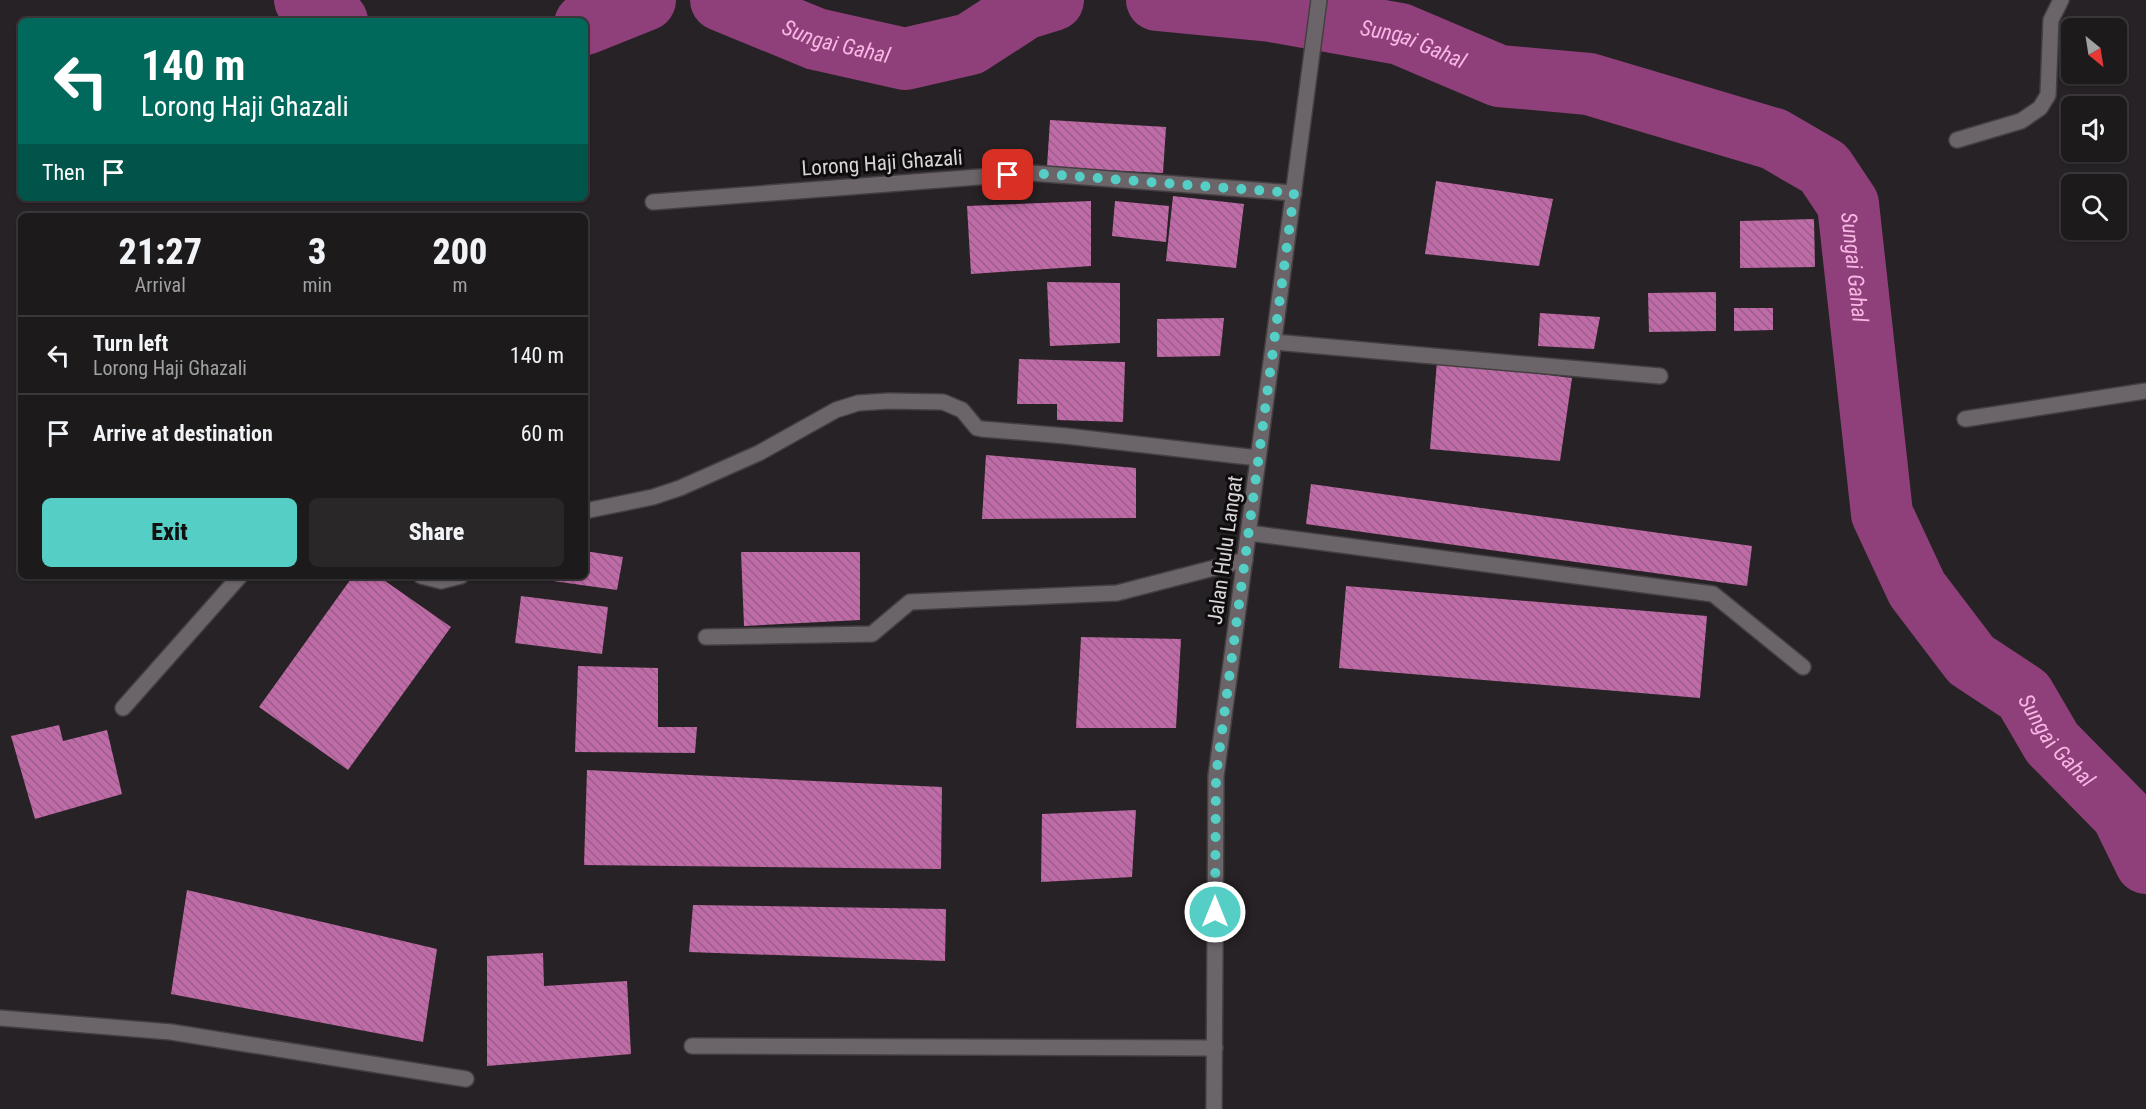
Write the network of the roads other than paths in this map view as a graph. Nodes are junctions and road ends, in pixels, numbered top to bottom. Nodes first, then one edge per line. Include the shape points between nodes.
1 (1319, 0) edge
2 (2061, 0) edge
3 (1958, 140) dead end
4 (1294, 193) junction
5 (653, 202) dead end
6 (1274, 342) junction
7 (1660, 376) dead end
8 (2146, 392) edge
9 (1965, 420) dead end
10 (1258, 458) junction
11 (588, 510) edge
12 (1249, 533) junction
13 (1245, 560) junction
14 (237, 579) edge
15 (433, 579) edge
16 (449, 579) edge
17 (706, 637) dead end
18 (1803, 667) dead end
19 (123, 708) dead end
20 (0, 1018) edge
21 (692, 1046) dead end
22 (1215, 1048) junction
23 (466, 1079) dead end
24 (1214, 1109) edge

1 - 4 street, Jalan Hulu Langat
2 - 3 street via 2051,20 2048,95 2040,108 2021,121
4 - 5 street, Lorong Haji Ghazali via 1031,173
4 - 6 street, Jalan Hulu Langat
6 - 7 street
6 - 10 street, Jalan Hulu Langat
8 - 9 street
10 - 11 street via 982,429 962,410 943,402 866,402 836,410 759,453 680,488
10 - 12 street, Jalan Hulu Langat
12 - 13 street, Jalan Hulu Langat
12 - 18 street via 1713,594
13 - 17 street via 1117,593 910,602 872,634
13 - 22 street, Jalan Hulu Langat via 1216,776
14 - 19 street
15 - 16 street
20 - 23 street via 171,1032
21 - 22 street
22 - 24 street, Jalan Hulu Langat

